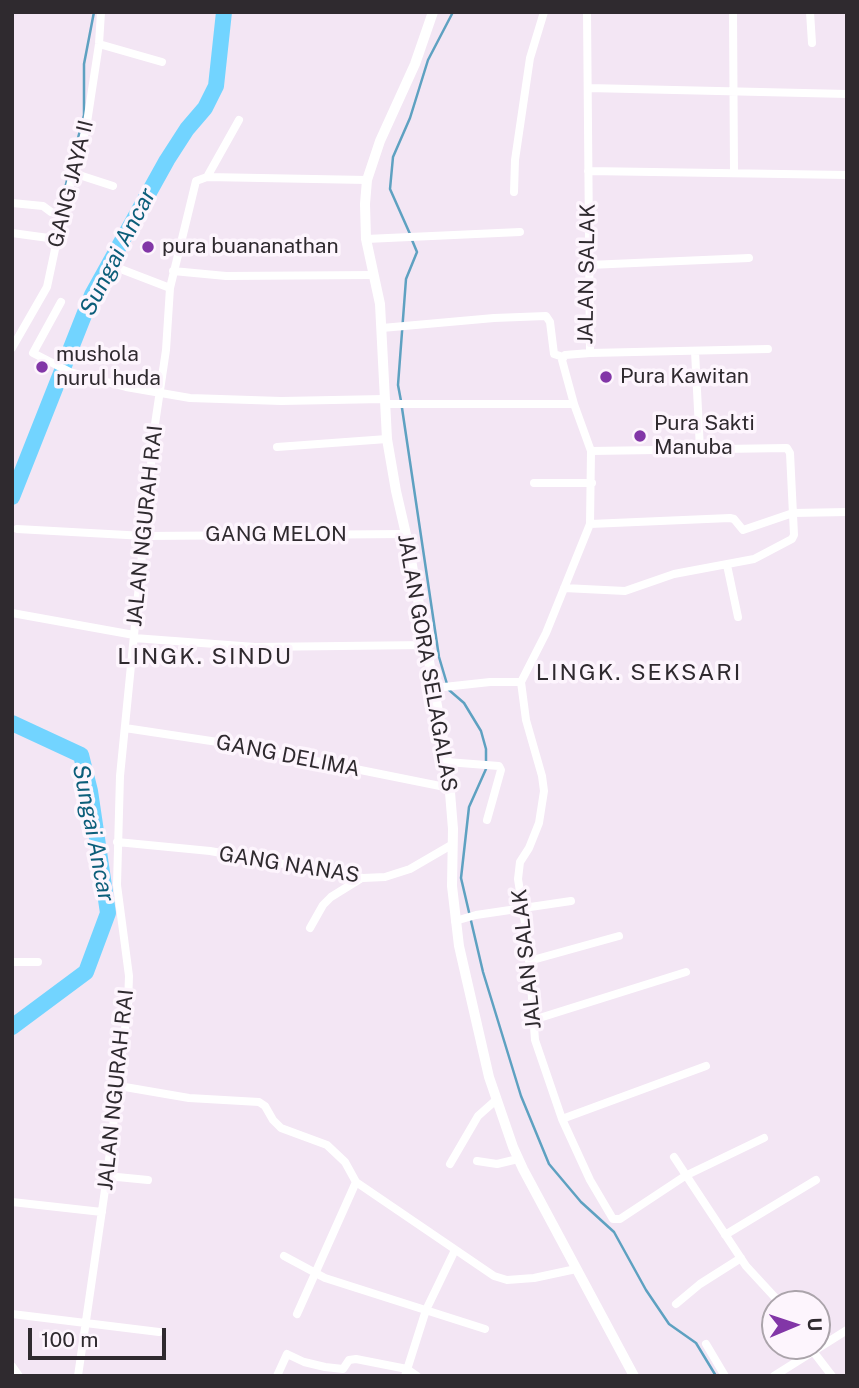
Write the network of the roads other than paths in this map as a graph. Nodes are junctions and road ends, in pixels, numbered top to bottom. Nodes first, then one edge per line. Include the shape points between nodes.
1 (101, 12) edge
2 (433, 12) edge
3 (544, 12) edge
4 (587, 12) edge
5 (733, 12) edge
6 (810, 12) edge
7 (812, 43) dead end
8 (99, 44) junction
9 (162, 62) dead end
10 (588, 88) junction
11 (732, 92) junction
12 (847, 94) edge
13 (239, 120) dead end
14 (588, 171) junction
15 (73, 173) junction
16 (734, 173) junction
17 (847, 175) edge
18 (207, 177) junction
19 (366, 180) junction
20 (113, 186) dead end
21 (514, 192) dead end
22 (12, 203) edge
23 (58, 214) junction
24 (520, 232) dead end
25 (12, 233) edge
26 (52, 239) junction
27 (366, 239) junction
28 (749, 258) dead end
29 (589, 265) junction
30 (118, 268) dead end
31 (173, 271) junction
32 (374, 275) junction
33 (170, 288) junction
34 (61, 302) dead end
35 (382, 328) junction
36 (12, 348) edge
37 (768, 349) dead end
38 (695, 351) junction
39 (590, 353) junction
40 (563, 357) junction
41 (161, 393) junction
42 (388, 402) junction
43 (574, 404) junction
44 (387, 439) junction
45 (277, 447) dead end
46 (699, 449) junction
47 (591, 451) junction
48 (534, 483) dead end
49 (592, 483) junction
50 (847, 512) edge
51 (793, 513) junction
52 (590, 524) junction
53 (17, 529) dead end
54 (407, 534) junction
55 (145, 536) junction
56 (727, 565) junction
57 (565, 588) junction
58 (12, 613) edge
59 (738, 617) dead end
60 (134, 637) junction
61 (427, 645) junction
62 (521, 682) junction
63 (439, 688) junction
64 (125, 728) junction
65 (447, 762) junction
66 (450, 788) junction
67 (487, 820) dead end
68 (117, 842) junction
69 (453, 844) junction
70 (363, 878) junction
71 (571, 901) dead end
72 (521, 909) junction
73 (461, 919) junction
74 (310, 928) dead end
75 (619, 936) dead end
76 (529, 961) junction
77 (12, 962) edge
78 (38, 962) dead end
79 (686, 972) dead end
80 (533, 1020) junction
81 (706, 1066) dead end
82 (119, 1086) junction
83 (496, 1100) junction
84 (562, 1119) junction
85 (764, 1138) dead end
86 (674, 1157) dead end
87 (518, 1159) junction
88 (477, 1161) dead end
89 (450, 1164) dead end
90 (107, 1176) junction
91 (685, 1176) junction
92 (148, 1180) dead end
93 (816, 1180) dead end
94 (356, 1182) junction
95 (12, 1202) edge
96 (102, 1212) junction
97 (725, 1235) junction
98 (455, 1250) junction
99 (284, 1256) dead end
100 (741, 1258) junction
101 (576, 1269) junction
102 (316, 1273) junction
103 (768, 1290) edge
104 (676, 1304) dead end
105 (426, 1310) junction
106 (12, 1314) edge
107 (298, 1314) dead end
108 (85, 1323) junction
109 (485, 1329) dead end
110 (847, 1330) edge
111 (159, 1332) dead end
112 (831, 1338) edge
113 (706, 1344) dead end
114 (795, 1360) edge
115 (819, 1360) edge
116 (12, 1366) edge
117 (342, 1372) edge
118 (406, 1372) edge
119 (631, 1375) edge
120 (19, 1376) edge
121 (78, 1376) edge
122 (277, 1376) edge
123 (417, 1376) edge
124 (725, 1376) edge
125 (774, 1376) edge
126 (831, 1376) edge

1 - 8 street, GANG JAYA II
2 - 19 street, JALAN GORA SELAGALAS
3 - 21 street via 530,58 514,160
4 - 10 street, JALAN SALAK
5 - 11 street
6 - 7 street
8 - 9 street
8 - 15 street, GANG JAYA II via 86,129
10 - 11 street
10 - 14 street, JALAN SALAK
11 - 12 street
11 - 16 street
13 - 18 street, JALAN NGURAH RAI
14 - 16 street
14 - 29 street, JALAN SALAK
15 - 20 street
15 - 23 street, GANG JAYA II
16 - 17 street
18 - 19 street
18 - 31 street, JALAN NGURAH RAI via 196,181
19 - 27 street, JALAN GORA SELAGALAS
22 - 23 street via 43,206
23 - 26 street, GANG JAYA II
24 - 27 street
25 - 26 street
26 - 36 street, GANG JAYA II via 47,287
27 - 32 street, JALAN GORA SELAGALAS
28 - 29 street
29 - 39 street, JALAN SALAK
30 - 33 street
31 - 32 street via 226,276
31 - 33 street, JALAN NGURAH RAI
32 - 35 street, JALAN GORA SELAGALAS
33 - 41 street, JALAN NGURAH RAI
34 - 41 street via 33,354 68,371
35 - 40 street via 547,316 554,354
35 - 42 street, JALAN GORA SELAGALAS
37 - 38 street
38 - 39 street
38 - 46 street
39 - 40 street, JALAN SALAK
40 - 43 street, JALAN SALAK
41 - 42 street via 236,401
41 - 55 street, JALAN NGURAH RAI
42 - 43 street
42 - 44 street, JALAN GORA SELAGALAS
43 - 47 street, JALAN SALAK
44 - 45 street
44 - 54 street, JALAN GORA SELAGALAS
46 - 47 street
46 - 51 street via 789,449
47 - 49 street, JALAN SALAK
48 - 49 street
49 - 52 street, JALAN SALAK
50 - 51 street
51 - 52 street via 743,530 730,518
51 - 56 street via 790,541 754,559
52 - 57 street, JALAN SALAK
53 - 55 street, GANG MELON
54 - 55 street, GANG MELON
54 - 61 street, JALAN GORA SELAGALAS
55 - 60 street, JALAN NGURAH RAI
56 - 57 street via 674,574 625,591
56 - 59 street
57 - 62 street, JALAN SALAK
58 - 60 street
60 - 61 street via 254,647
60 - 64 street, JALAN NGURAH RAI
61 - 63 street, JALAN GORA SELAGALAS
62 - 63 street
62 - 72 street, JALAN SALAK via 544,791 536,832 519,869
63 - 65 street, JALAN GORA SELAGALAS
64 - 66 street, GANG DELIMA via 231,744
64 - 68 street, JALAN NGURAH RAI
65 - 66 street, JALAN GORA SELAGALAS
65 - 67 street via 499,766
66 - 69 street, JALAN GORA SELAGALAS
68 - 70 street, GANG NANAS via 210,852
68 - 82 street, JALAN NGURAH RAI via 118,906 129,976
69 - 70 street, GANG NANAS via 410,869
69 - 73 street, JALAN GORA SELAGALAS via 452,878
70 - 74 street via 331,897
71 - 72 street
72 - 73 street
72 - 76 street, JALAN SALAK
73 - 83 street, JALAN GORA SELAGALAS via 463,966
75 - 76 street
76 - 80 street, JALAN SALAK
77 - 78 street
79 - 80 street
80 - 84 street, JALAN SALAK via 540,1058
81 - 84 street
82 - 90 street, JALAN NGURAH RAI
82 - 94 street via 188,1098 261,1102 281,1128 333,1149
83 - 87 street, JALAN GORA SELAGALAS
83 - 89 street via 478,1116
84 - 91 street, JALAN SALAK via 613,1219 620,1219
85 - 91 street
86 - 91 street
87 - 88 street via 497,1164
87 - 101 street, JALAN GORA SELAGALAS
90 - 92 street
90 - 96 street, JALAN NGURAH RAI
91 - 97 street
93 - 97 street
94 - 98 street
94 - 102 street
95 - 96 street
96 - 108 street, JALAN NGURAH RAI
97 - 100 street
98 - 101 street via 502,1279
98 - 105 street
99 - 102 street
100 - 103 street
100 - 104 street
101 - 119 street, JALAN GORA SELAGALAS
102 - 105 street
102 - 107 street
105 - 109 street
105 - 118 street
106 - 108 street
108 - 111 street
108 - 121 street, JALAN NGURAH RAI
110 - 112 street
113 - 124 street
114 - 125 street
115 - 126 street
116 - 120 street
117 - 118 street via 349,1360
117 - 122 street via 287,1354
118 - 123 street

